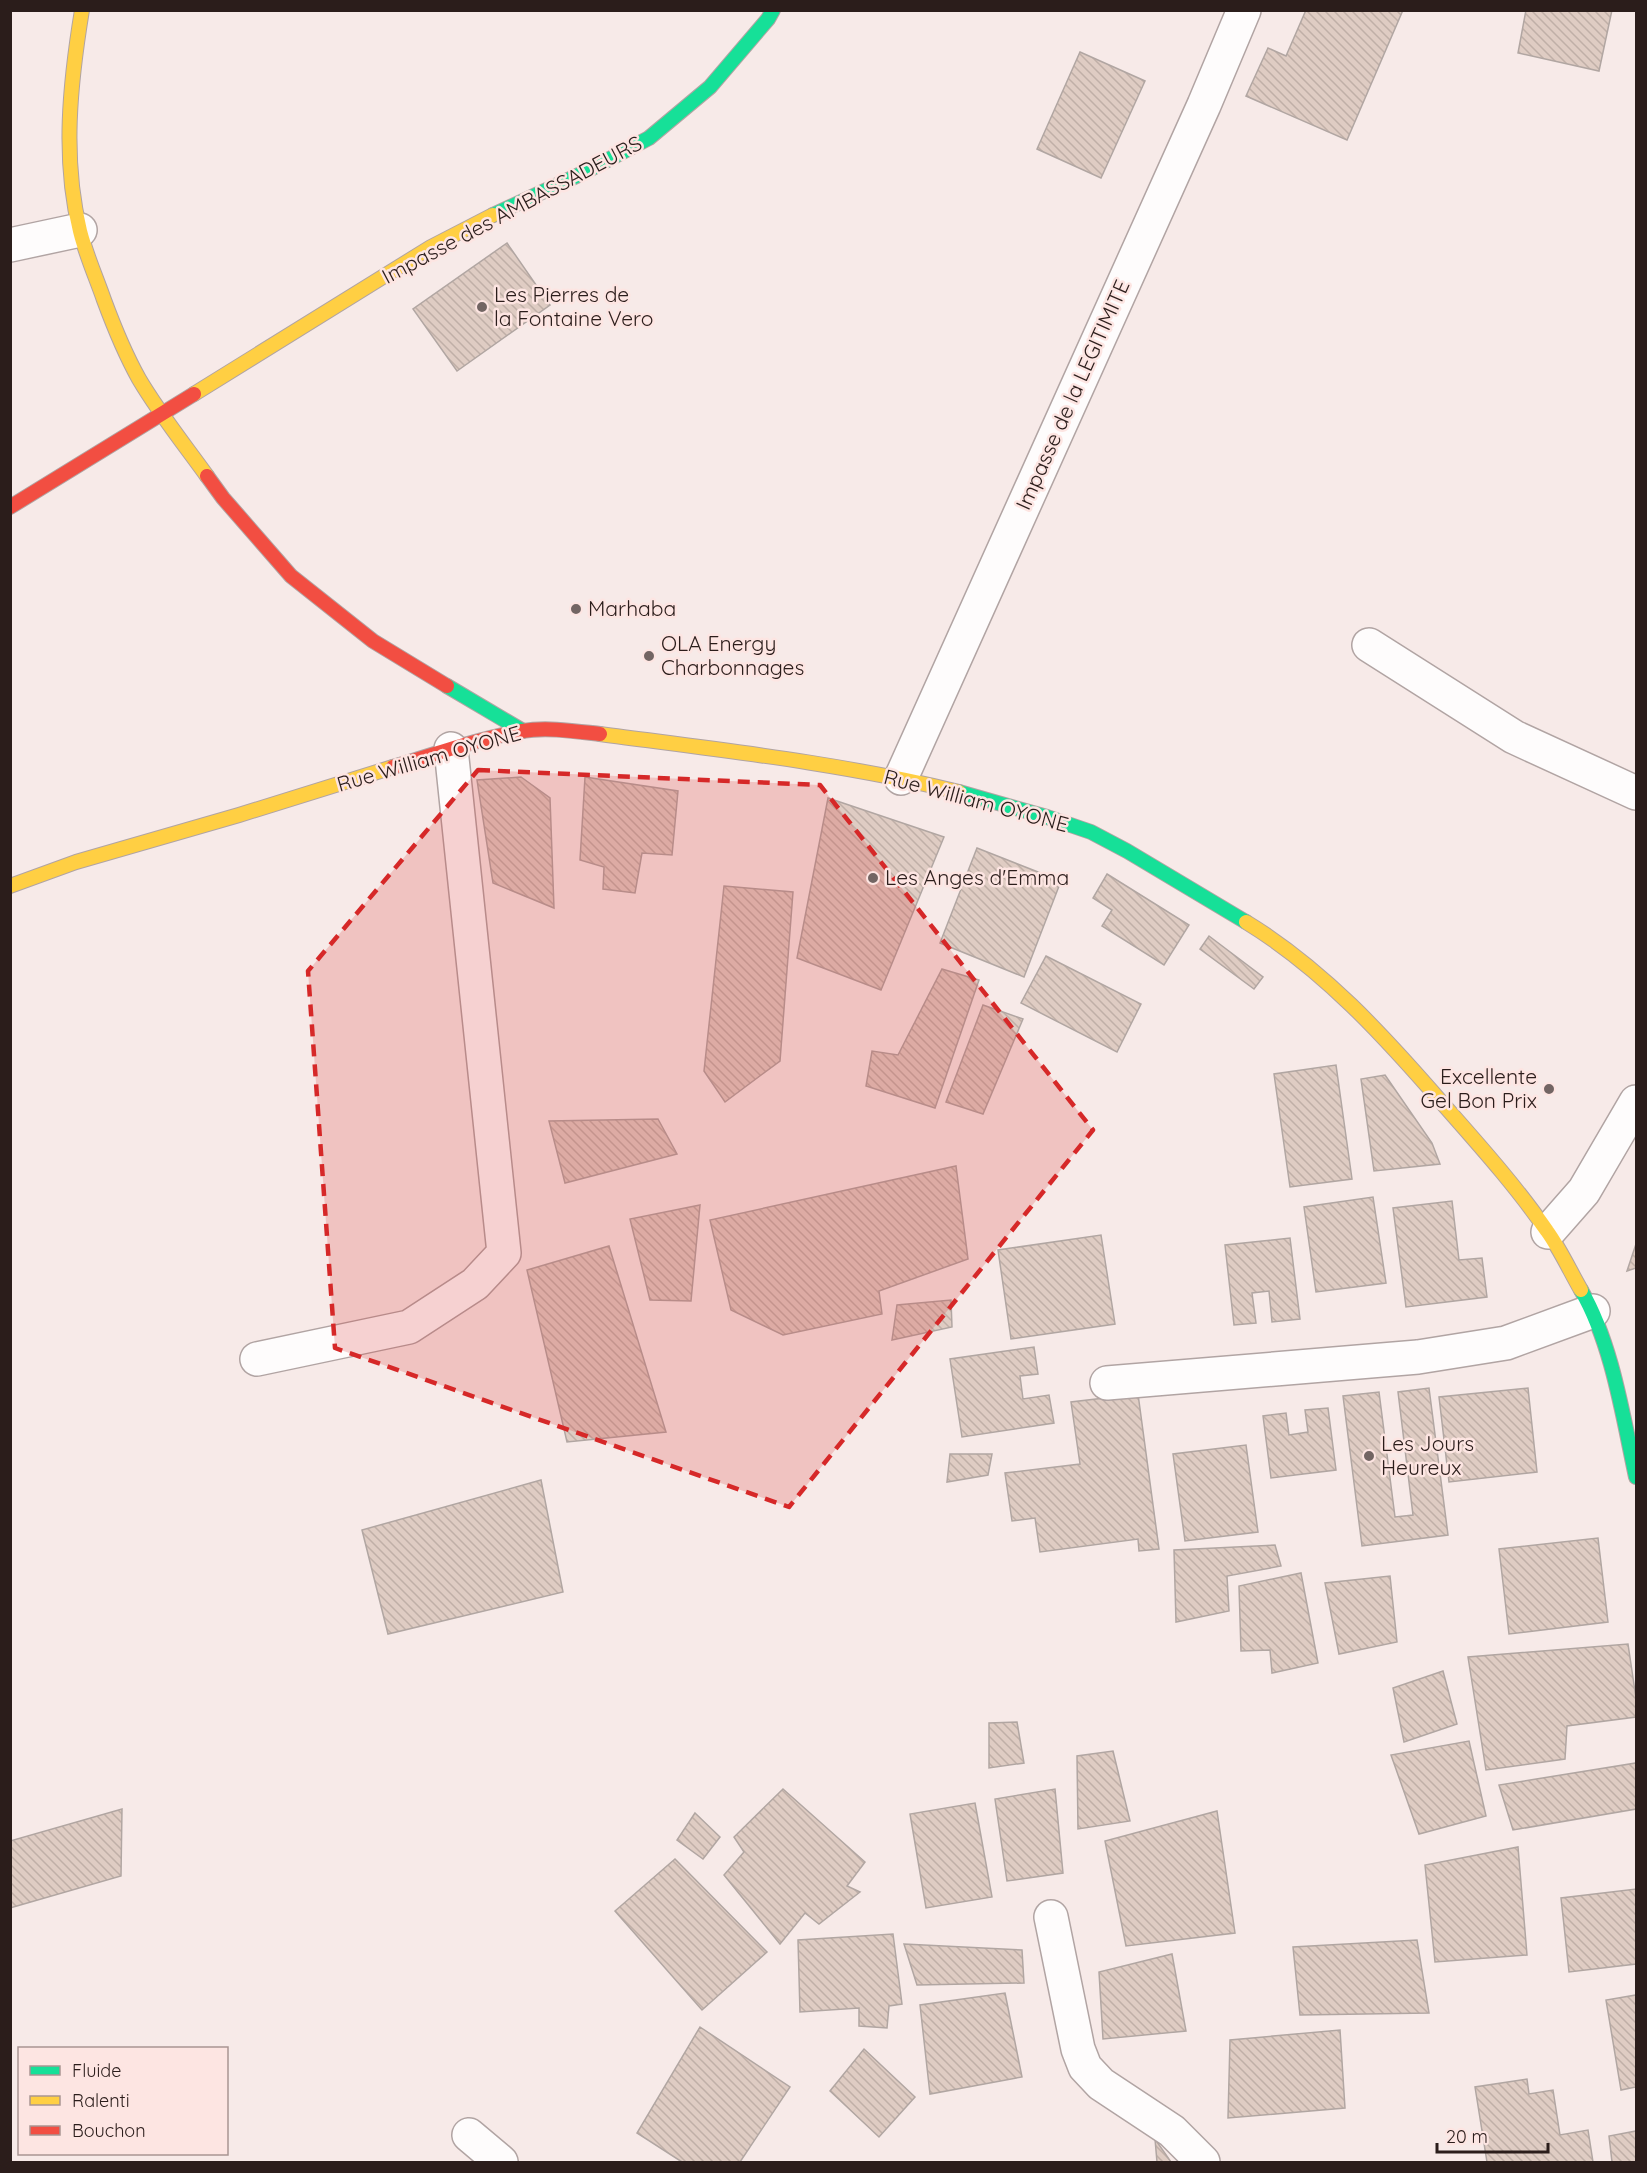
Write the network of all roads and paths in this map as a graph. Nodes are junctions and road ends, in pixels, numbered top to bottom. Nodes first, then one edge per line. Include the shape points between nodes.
1 (82, 10) edge
2 (773, 10) edge
3 (1244, 10) edge
4 (80, 230) junction
5 (10, 245) edge
6 (161, 413) junction
7 (10, 507) edge
8 (1369, 645) dead end
9 (523, 731) junction
10 (451, 749) junction
11 (901, 778) junction
12 (1636, 793) edge
13 (10, 886) edge
14 (1636, 1102) edge
15 (1548, 1232) junction
16 (1593, 1311) junction
17 (257, 1359) dead end
18 (1107, 1383) dead end
19 (1636, 1477) edge
20 (1051, 1917) dead end
21 (469, 2135) dead end
22 (501, 2163) edge
23 (1203, 2163) edge

1 - 4 street via 73,65 69,139
2 - 6 street, Impasse des AMBASSADEURS via 710,87 649,138 431,247
3 - 11 street, Impasse de la LEGITIMITE
4 - 5 street
4 - 6 street via 117,334 138,378
6 - 7 street, Impasse des AMBASSADEURS
6 - 9 street via 224,498 291,576 373,641
8 - 12 street via 1514,737
9 - 10 street, Rue William OYONE
9 - 11 street, Rue William OYONE via 568,730
10 - 13 street, Rue William OYONE via 76,862
10 - 17 street via 504,1253 475,1284 409,1327
11 - 15 street, Rue William OYONE via 984,798 1091,832 1263,933 1323,979 1391,1044 1496,1165
14 - 15 street via 1584,1191
15 - 16 street, Rue William OYONE
16 - 18 street via 1506,1343 1418,1357
16 - 19 street, Rue William OYONE via 1616,1387
20 - 23 street via 1085,2067 1101,2084 1172,2131
21 - 22 street

